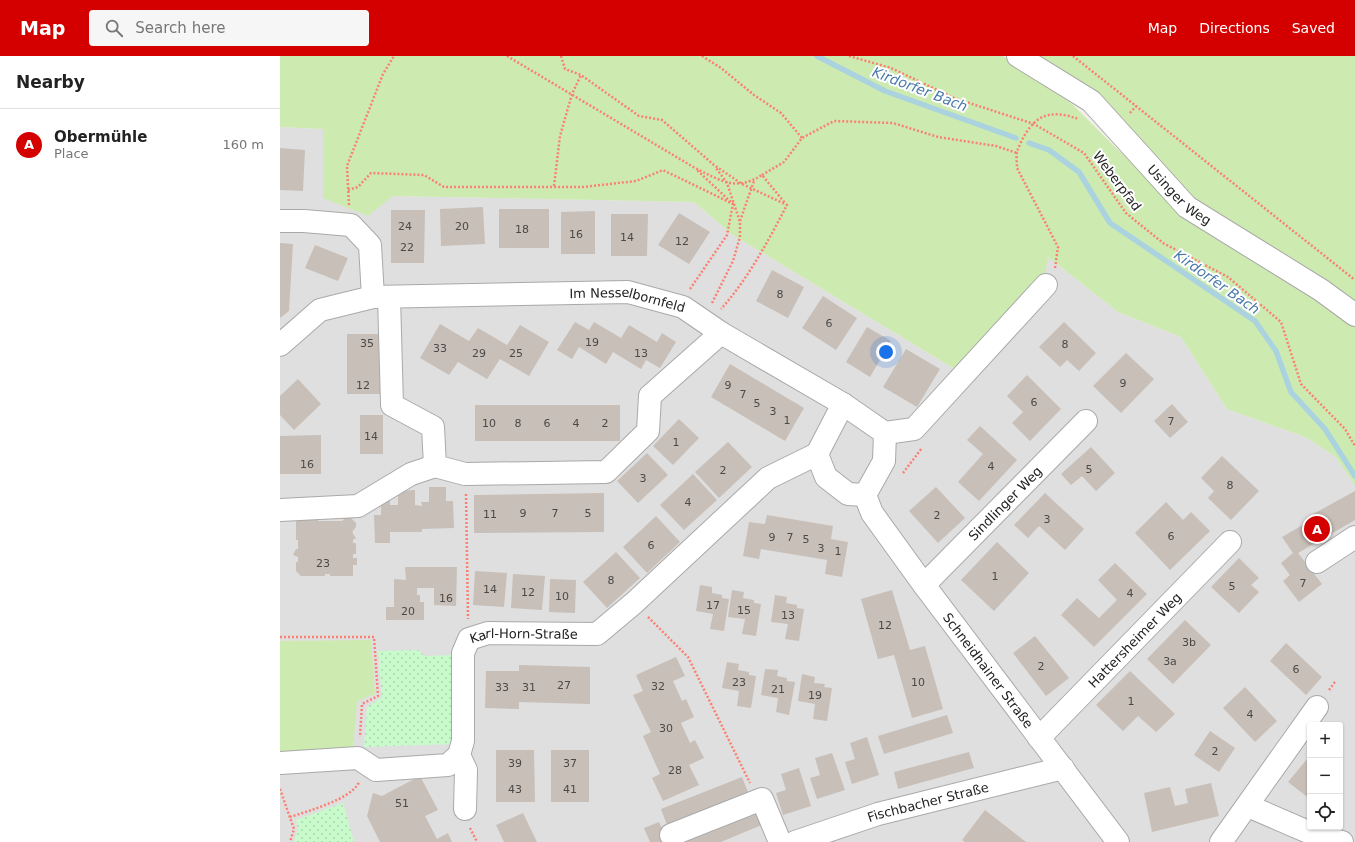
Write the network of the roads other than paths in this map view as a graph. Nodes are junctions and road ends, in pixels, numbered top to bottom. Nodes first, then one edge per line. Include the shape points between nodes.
1 (1018, 56) edge
2 (280, 221) edge
3 (1046, 285) dead end
4 (381, 297) junction
5 (1355, 315) edge
6 (715, 328) junction
7 (280, 345) edge
8 (843, 404) junction
9 (1086, 421) dead end
10 (886, 433) junction
11 (817, 454) junction
12 (435, 466) junction
13 (865, 495) junction
14 (280, 510) edge
15 (1355, 537) edge
16 (1230, 542) dead end
17 (1317, 562) dead end
18 (924, 585) junction
19 (1317, 707) dead end
20 (1039, 738) junction
21 (459, 755) junction
22 (280, 763) edge
23 (1063, 768) junction
24 (1248, 806) junction
25 (465, 808) dead end
26 (671, 835) dead end
27 (780, 842) edge
28 (795, 842) edge
29 (1118, 842) edge
30 (1221, 842) edge
31 (1342, 842) edge

1 - 5 street, Usinger Weg via 1091,101 1187,207 1321,290
2 - 4 street via 350,225 370,245
3 - 10 street via 914,428
4 - 6 street, Im Nesselbornfeld via 628,292 683,307
4 - 7 street, Im Nesselbornfeld via 320,310
4 - 12 street via 392,405 433,427
6 - 8 street, Im Nesselbornfeld
6 - 12 street via 650,396 648,431 606,472 465,474
8 - 10 street, Im Nesselbornfeld
8 - 11 street
9 - 18 street, Sindlinger Weg
10 - 13 street via 884,461
11 - 13 street via 826,477 848,494
11 - 21 street, Karl-Horn-Straße via 768,478 634,603 597,634 488,633 469,639 463,653 463,741
12 - 14 street via 411,474 358,506
13 - 18 street, Schneidhainer Straße via 872,513
15 - 17 street
16 - 20 street, Hattersheimer Weg
18 - 20 street, Schneidhainer Straße
19 - 24 street
20 - 23 street, Schneidhainer Straße
21 - 22 street via 448,765 376,770 358,758
21 - 25 street via 466,770
23 - 28 street, Fischbacher Straße via 878,814
23 - 29 street, Schneidhainer Straße
24 - 30 street
24 - 31 street via 1313,834
26 - 27 street via 762,798

